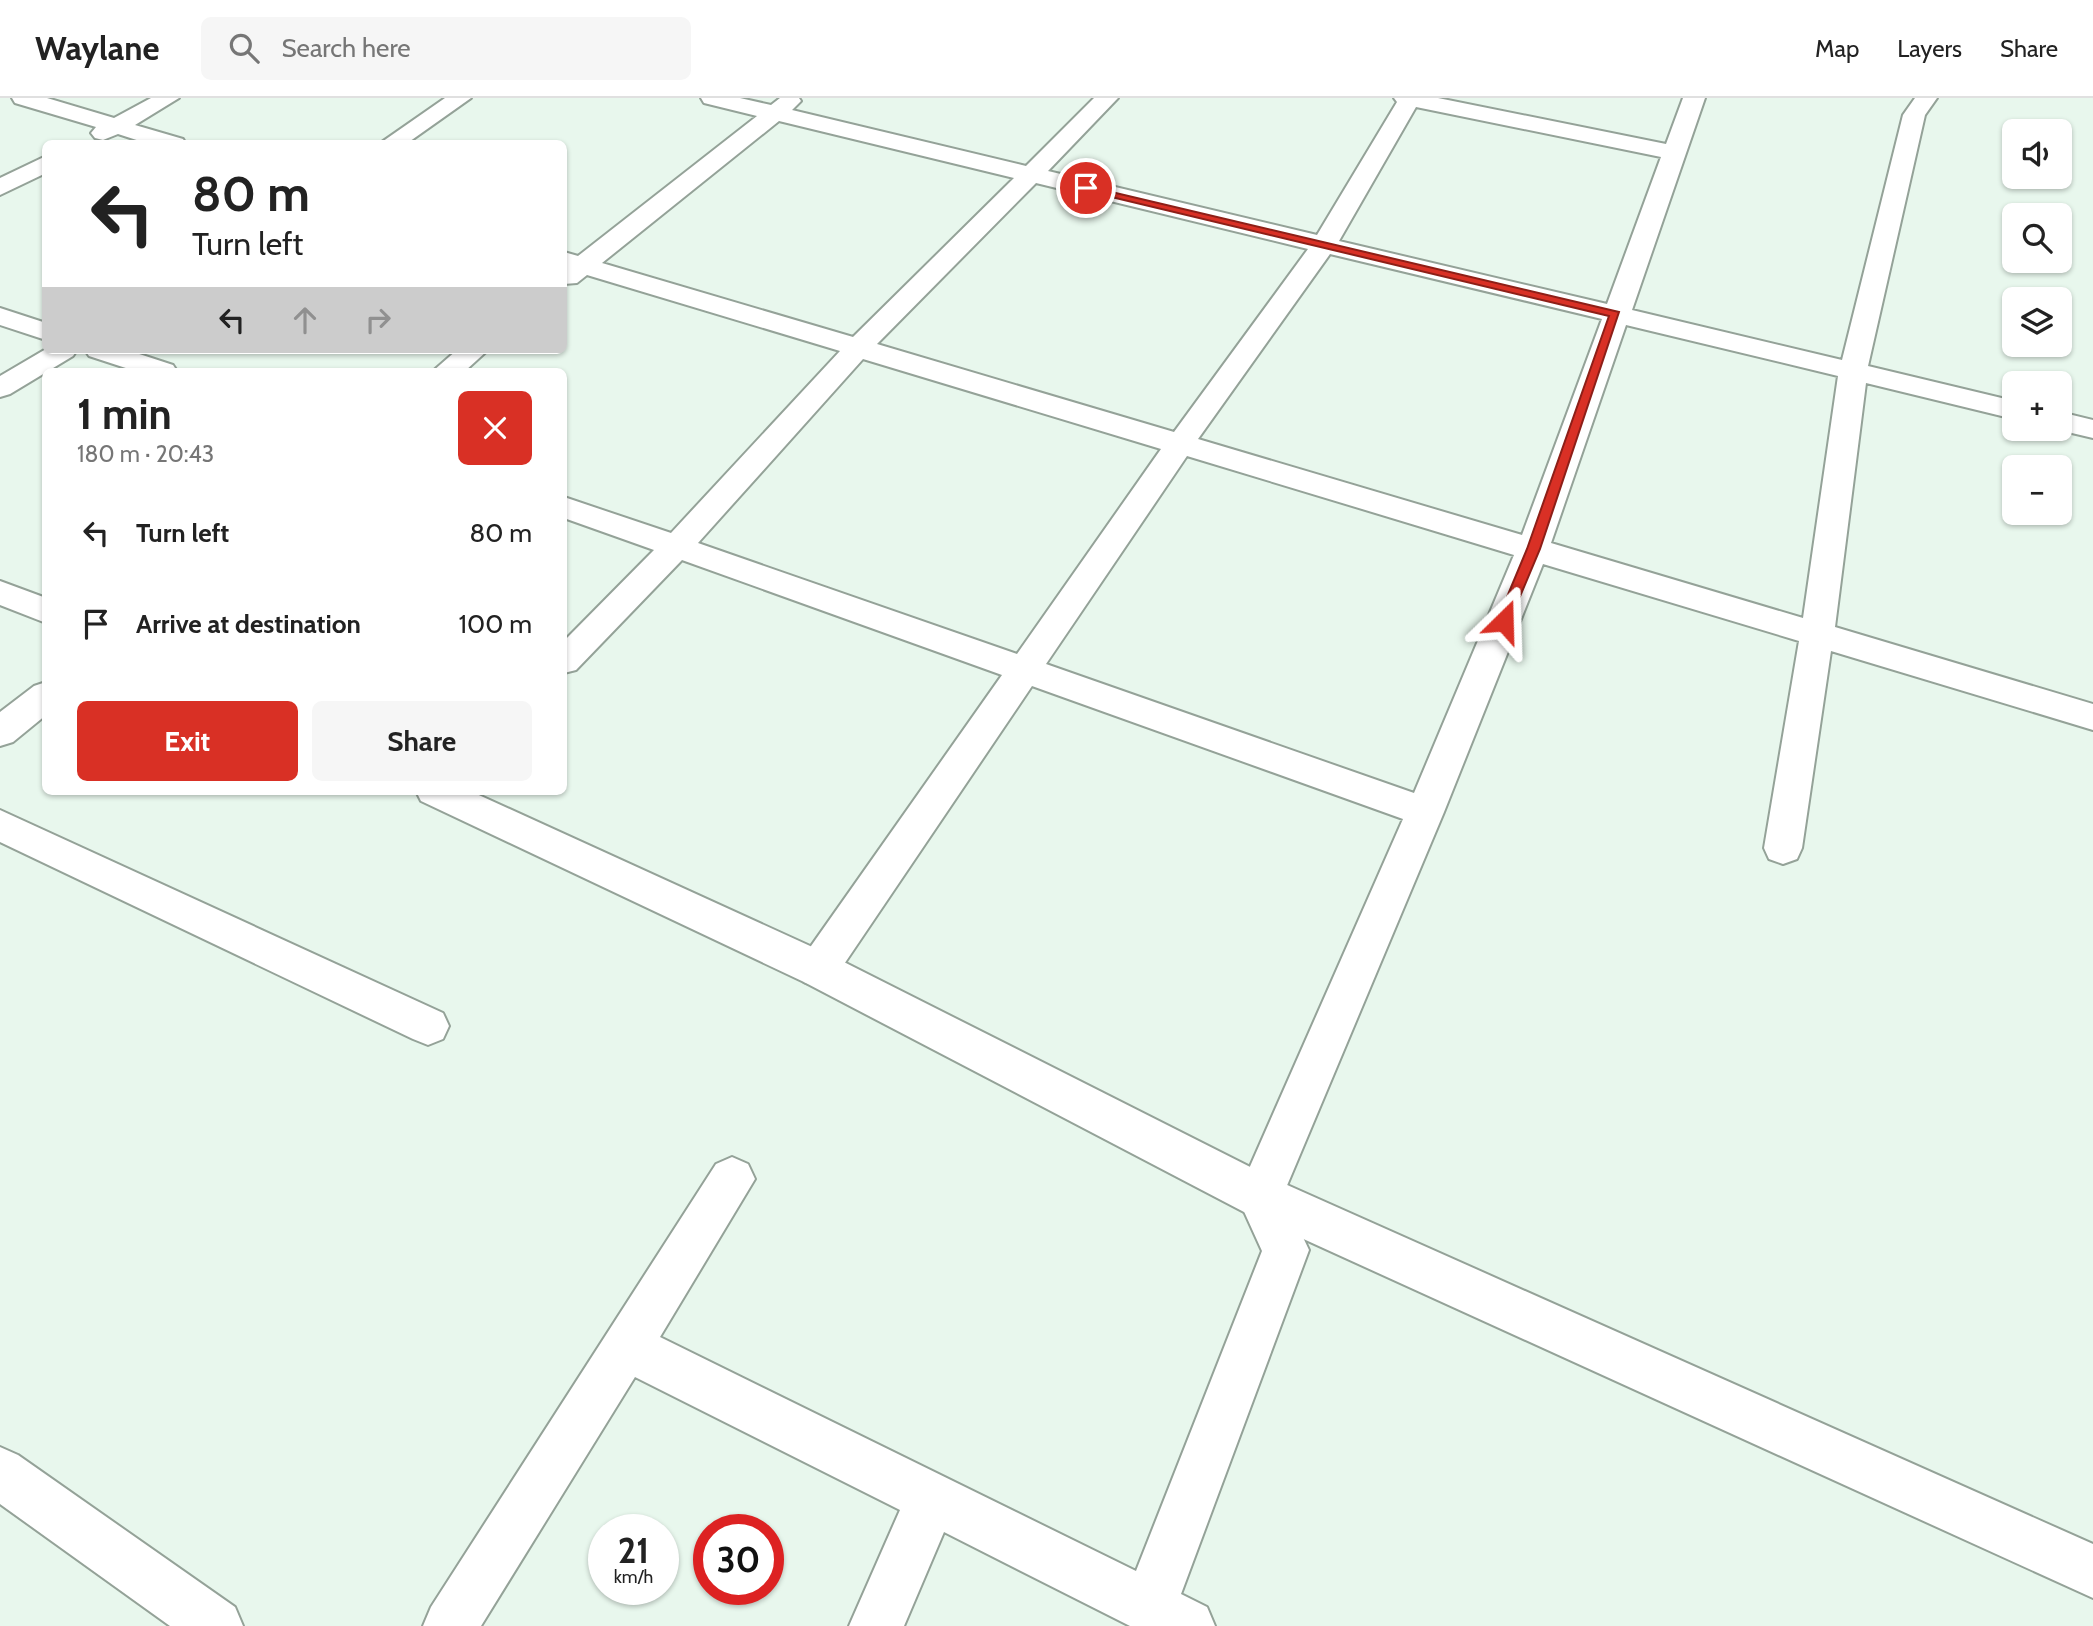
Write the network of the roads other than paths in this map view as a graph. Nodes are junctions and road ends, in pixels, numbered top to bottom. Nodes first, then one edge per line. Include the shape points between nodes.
1 (23, 98) edge
2 (168, 98) edge
3 (460, 98) edge
4 (712, 98) edge
5 (1107, 98) edge
6 (1409, 98) edge
7 (1694, 98) edge
8 (1926, 98) edge
9 (785, 106) edge
10 (116, 126) junction
11 (90, 140) edge
12 (162, 140) edge
13 (396, 140) edge
14 (1672, 152) junction
15 (42, 165) edge
16 (1033, 175) junction
17 (0, 188) edge
18 (1324, 244) junction
19 (570, 268) edge
20 (1615, 315) junction
21 (0, 316) edge
22 (42, 331) edge
23 (858, 348) junction
24 (56, 354) edge
25 (111, 354) edge
26 (469, 354) edge
27 (154, 368) edge
28 (451, 368) edge
29 (1853, 372) junction
30 (0, 388) edge
31 (2002, 407) edge
32 (2072, 424) edge
33 (2093, 429) edge
34 (1180, 444) junction
35 (567, 508) edge
36 (676, 547) junction
37 (1533, 549) junction
38 (0, 592) edge
39 (42, 609) edge
40 (1817, 634) junction
41 (567, 658) edge
42 (1025, 670) junction
43 (42, 698) edge
44 (2093, 717) edge
45 (0, 732) edge
46 (444, 795) edge
47 (1425, 813) junction
48 (0, 825) edge
49 (1783, 848) dead end
50 (818, 969) junction
51 (428, 1026) dead end
52 (732, 1180) dead end
53 (1260, 1196) junction
54 (626, 1346) junction
55 (0, 1473) edge
56 (932, 1498) junction
57 (2093, 1571) edge
58 (1168, 1616) edge
59 (216, 1626) edge
60 (450, 1626) edge
61 (876, 1626) edge

1 - 10 street
2 - 10 street
3 - 13 street
4 - 9 street
5 - 16 street
6 - 14 street
6 - 18 street
7 - 14 street
8 - 29 street via 1914,115
9 - 16 street
9 - 19 street
10 - 11 street
10 - 12 street
14 - 20 street
15 - 17 street
16 - 18 street
16 - 23 street
18 - 20 street
18 - 34 street
19 - 23 street
20 - 29 street
20 - 37 street
21 - 22 street
23 - 34 street
23 - 36 street
24 - 30 street
25 - 27 street
26 - 28 street
29 - 31 street
29 - 40 street
32 - 33 street
34 - 37 street
34 - 42 street
35 - 36 street
36 - 41 street
36 - 42 street
37 - 40 street
37 - 47 street
38 - 39 street
40 - 44 street
40 - 49 street
42 - 47 street
42 - 50 street
43 - 45 street
46 - 50 street
47 - 53 street
48 - 51 street
50 - 53 street
52 - 54 street
53 - 57 street
53 - 58 street via 1286,1250
54 - 56 street
54 - 60 street
55 - 59 street
56 - 58 street
56 - 61 street

